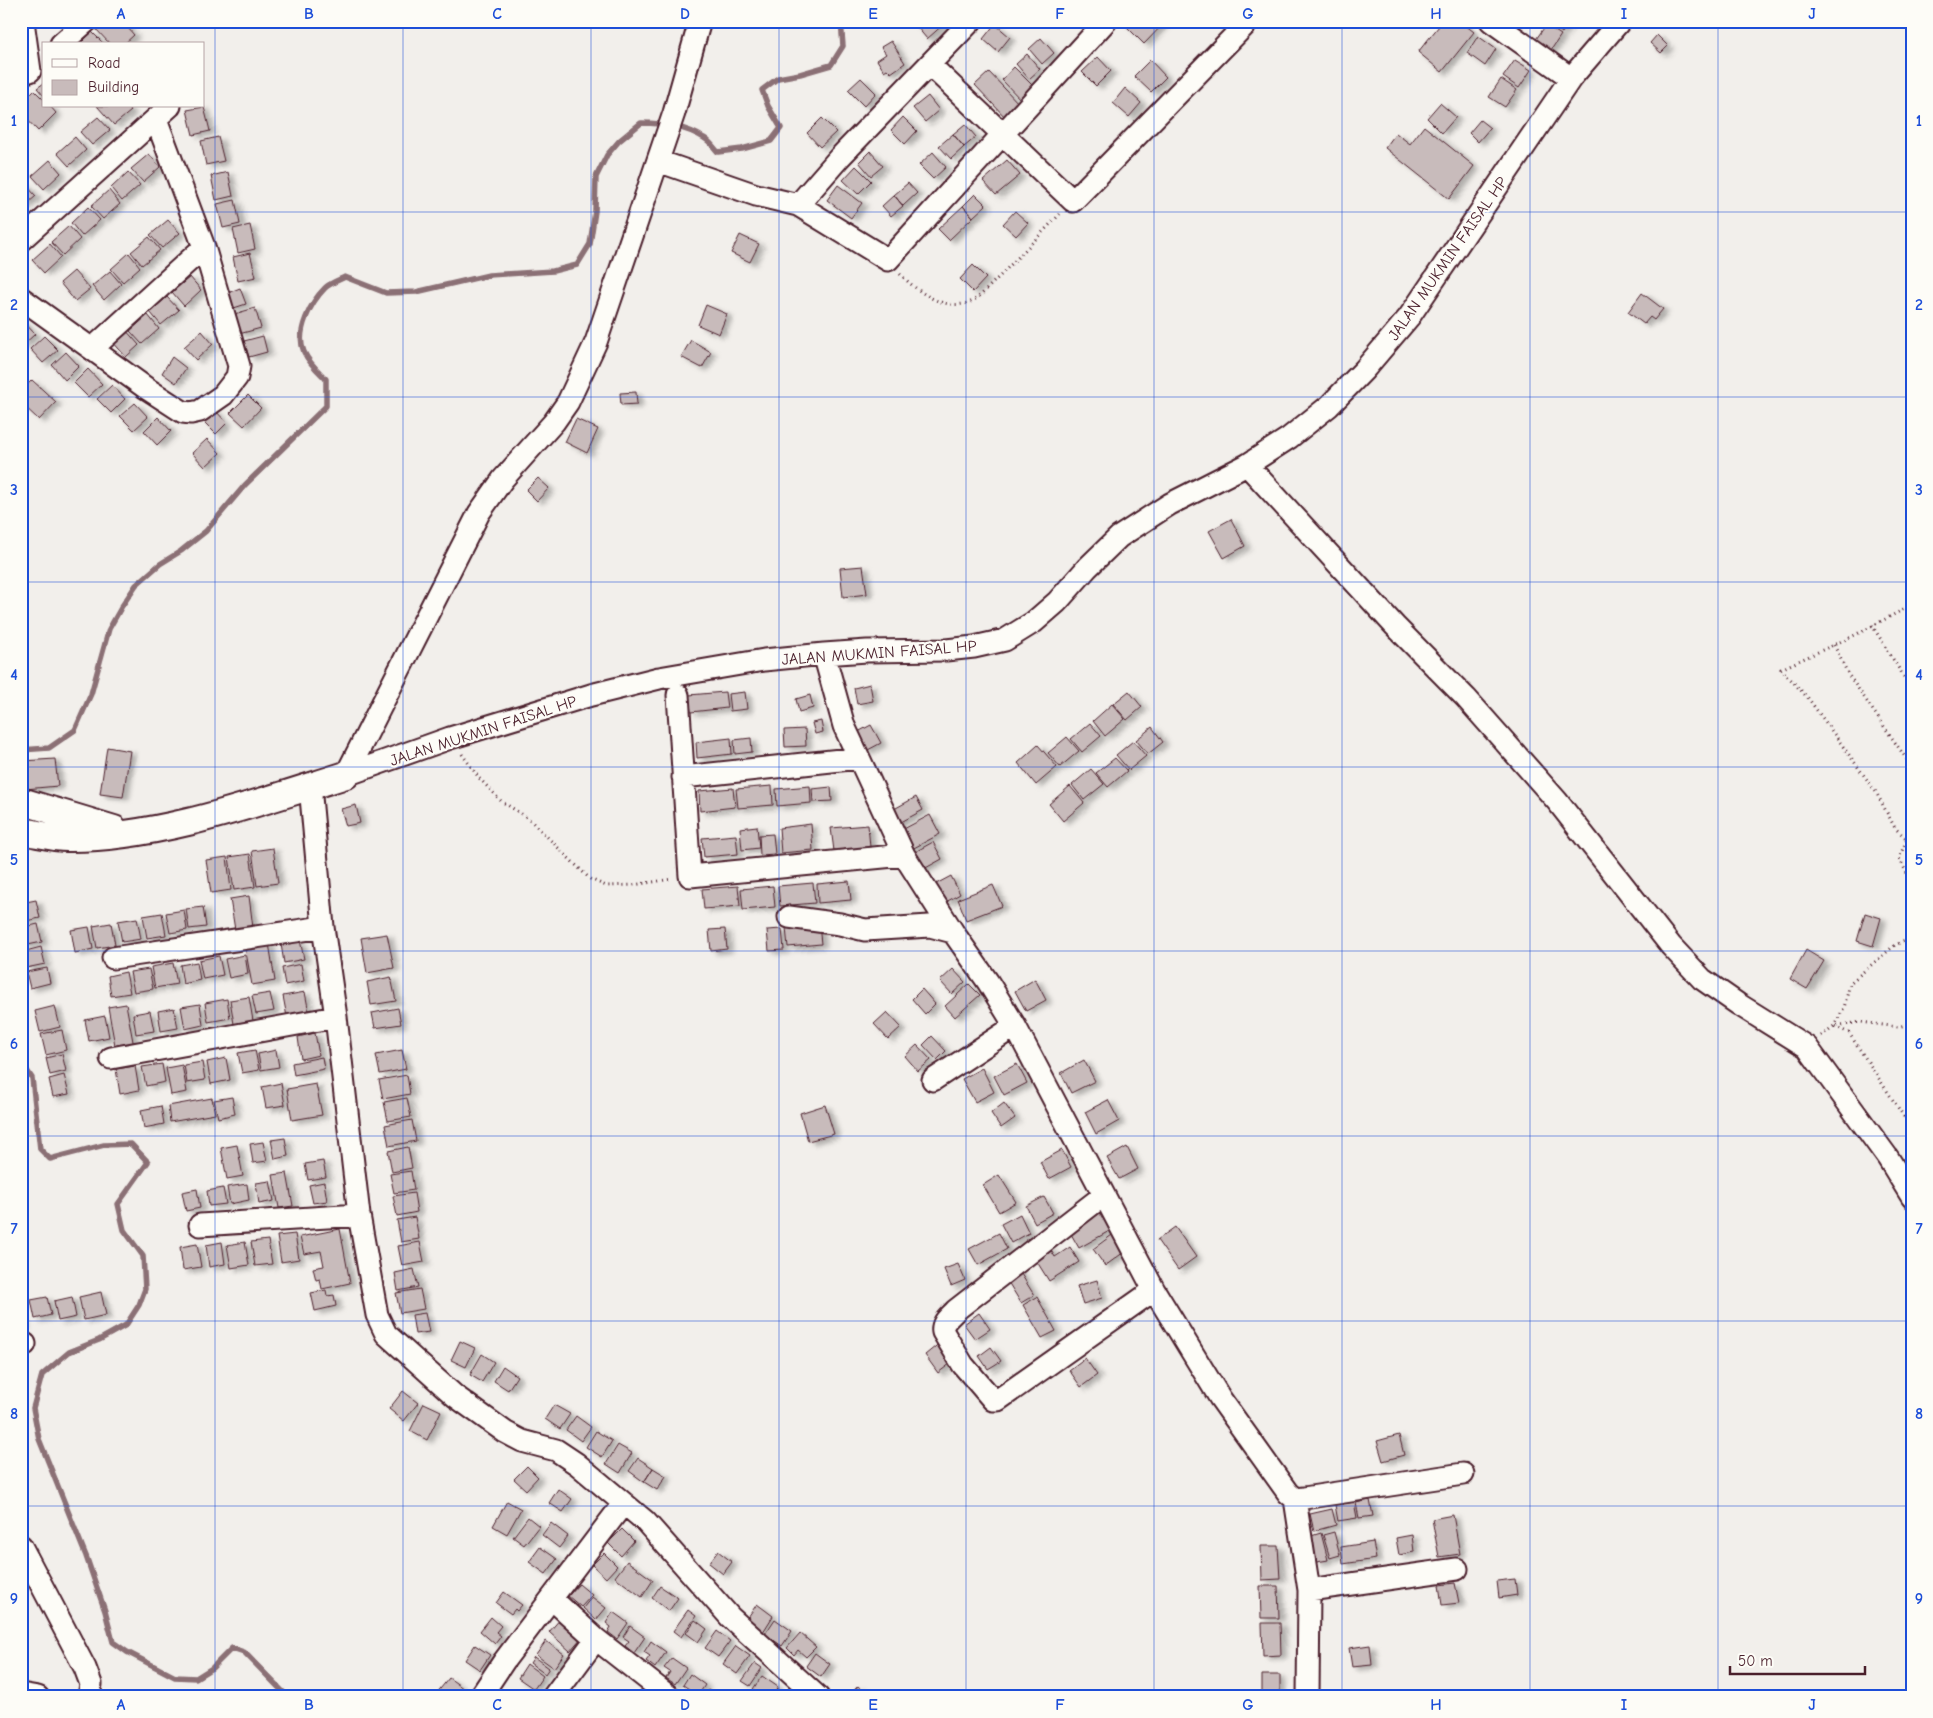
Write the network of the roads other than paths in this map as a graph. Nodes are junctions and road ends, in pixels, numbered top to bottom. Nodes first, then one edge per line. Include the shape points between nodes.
1 (22, 21) edge
2 (86, 21) edge
3 (700, 21) edge
4 (971, 21) edge
5 (1106, 21) edge
6 (1247, 21) edge
7 (1491, 21) edge
8 (1620, 21) edge
9 (63, 42) edge
10 (930, 65) junction
11 (32, 70) edge
12 (1571, 78) junction
13 (163, 112) edge
14 (1004, 134) junction
15 (658, 161) junction
16 (798, 206) junction
17 (21, 240) edge
18 (204, 247) junction
19 (21, 298) edge
20 (92, 349) junction
21 (1247, 465) junction
22 (824, 654) junction
23 (678, 695) dead end
24 (858, 758) junction
25 (346, 775) junction
26 (683, 776) junction
27 (310, 786) junction
28 (24, 802) edge
29 (21, 831) edge
30 (130, 834) junction
31 (904, 855) junction
32 (789, 918) dead end
33 (323, 927) junction
34 (953, 932) junction
35 (113, 958) dead end
36 (336, 1017) junction
37 (1015, 1026) junction
38 (111, 1058) dead end
39 (933, 1080) dead end
40 (1104, 1196) junction
41 (1912, 1197) edge
42 (359, 1215) junction
43 (200, 1225) dead end
44 (1154, 1290) junction
45 (1463, 1474) dead end
46 (1295, 1499) junction
47 (623, 1504) junction
48 (21, 1546) edge
49 (1457, 1569) dead end
50 (1309, 1590) junction
51 (552, 1598) junction
52 (596, 1639) junction
53 (21, 1694) edge
54 (38, 1697) edge
55 (89, 1697) edge
56 (480, 1697) edge
57 (553, 1697) edge
58 (670, 1697) edge
59 (818, 1697) edge
60 (1308, 1697) edge

1 - 11 street
2 - 9 street
3 - 15 street
4 - 10 street
5 - 14 street
6 - 14 street via 1178,96 1073,201
7 - 12 street
8 - 12 street, JALAN MUKMIN FAISAL HP
10 - 14 street
10 - 16 street via 839,158
12 - 21 street, JALAN MUKMIN FAISAL HP via 1409,317 1330,406
13 - 17 street
13 - 18 street
14 - 16 street via 888,260
15 - 16 street
15 - 25 street via 596,342 568,402 503,479 479,513
18 - 20 street
18 - 20 street via 239,366 237,377 223,395 200,411 183,412
19 - 20 street
21 - 22 street, JALAN MUKMIN FAISAL HP via 1170,504 1119,537 1057,602 1034,622 1005,640 946,650
21 - 41 street via 1557,801 1671,946 1702,979 1807,1047 1888,1158
22 - 24 street via 844,726
22 - 25 street, JALAN MUKMIN FAISAL HP via 764,660 659,678 591,695 450,738
23 - 26 street
24 - 26 street
24 - 31 street
25 - 27 street, JALAN MUKMIN FAISAL HP
26 - 31 street via 690,876
27 - 30 street, JALAN MUKMIN FAISAL HP via 211,816
27 - 33 street
28 - 30 street, JALAN MUKMIN FAISAL HP
29 - 30 street, JALAN MUKMIN FAISAL HP via 65,838
31 - 34 street
32 - 34 street via 865,930 930,926
33 - 35 street
33 - 36 street
34 - 37 street
36 - 38 street
36 - 42 street
37 - 39 street
37 - 40 street
40 - 44 street
40 - 44 street via 956,1310 944,1323 943,1332 963,1365 993,1400 998,1400
42 - 43 street
42 - 47 street via 377,1315 386,1334 455,1396 522,1441 556,1450
44 - 46 street via 1220,1398 1288,1494
45 - 46 street
46 - 50 street
47 - 51 street
47 - 59 street via 645,1521 730,1617
48 - 55 street via 84,1668 91,1684
49 - 50 street
50 - 60 street
51 - 52 street
51 - 56 street
52 - 57 street
52 - 58 street
53 - 54 street

